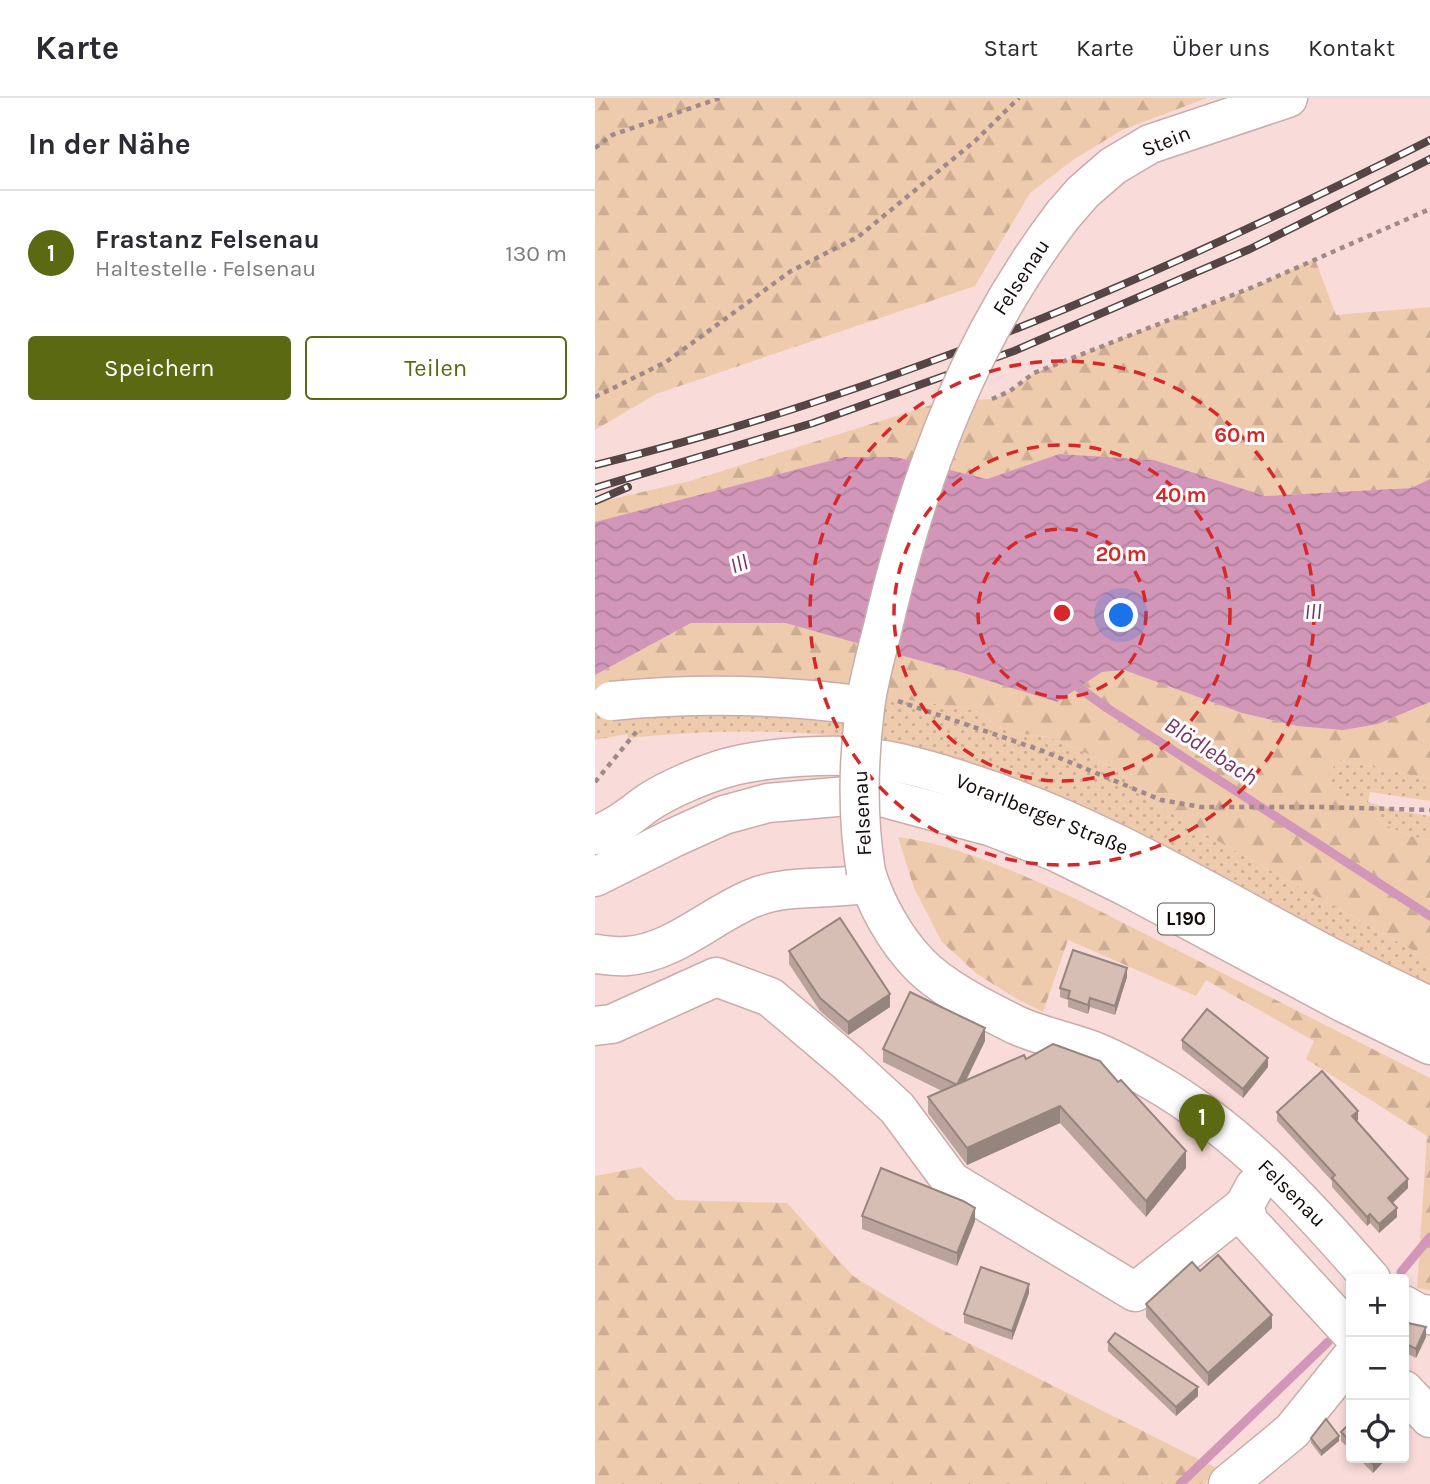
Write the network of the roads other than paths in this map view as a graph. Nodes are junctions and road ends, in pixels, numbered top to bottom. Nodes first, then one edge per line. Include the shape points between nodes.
1 (1287, 98) edge
2 (1063, 215) joint
3 (595, 704) edge
4 (865, 706) junction
5 (598, 840) edge
6 (595, 877) edge
7 (868, 877) junction
8 (612, 955) edge
9 (1430, 1006) edge
10 (595, 1026) edge
11 (1430, 1045) edge
12 (1270, 1169) junction
13 (1244, 1206) junction
14 (1367, 1274) edge
15 (1409, 1308) edge
16 (1430, 1315) edge
17 (1346, 1328) edge
18 (1346, 1364) edge
19 (1409, 1395) edge
20 (1430, 1418) edge
21 (1228, 1484) edge

1 - 2 main road, Stein via 1150,144 1113,166
2 - 4 main road, Felsenau, bridge via 989,326 962,381 899,563
3 - 4 main road, bridge via 672,696
4 - 7 main road, Felsenau, bridge via 859,764 860,838
5 - 9 main road, Vorarlberger Straße / L190 via 652,800 725,768 812,756 876,758 942,774 1069,820
6 - 11 main road, Vorarlberger Straße / L190 via 724,815 768,803 870,794 992,827 1056,852
7 - 8 main road via 828,889 784,889 753,898 671,944
7 - 12 main road, Felsenau via 888,921 932,975 1018,1026 1094,1051 1153,1081 1215,1123
10 - 13 main road via 612,1024 716,978 769,997 897,1108 951,1181 1135,1292
12 - 13 main road
12 - 14 main road, Felsenau
13 - 17 main road via 1249,1222
15 - 16 main road
18 - 21 main road via 1292,1431
19 - 20 main road

